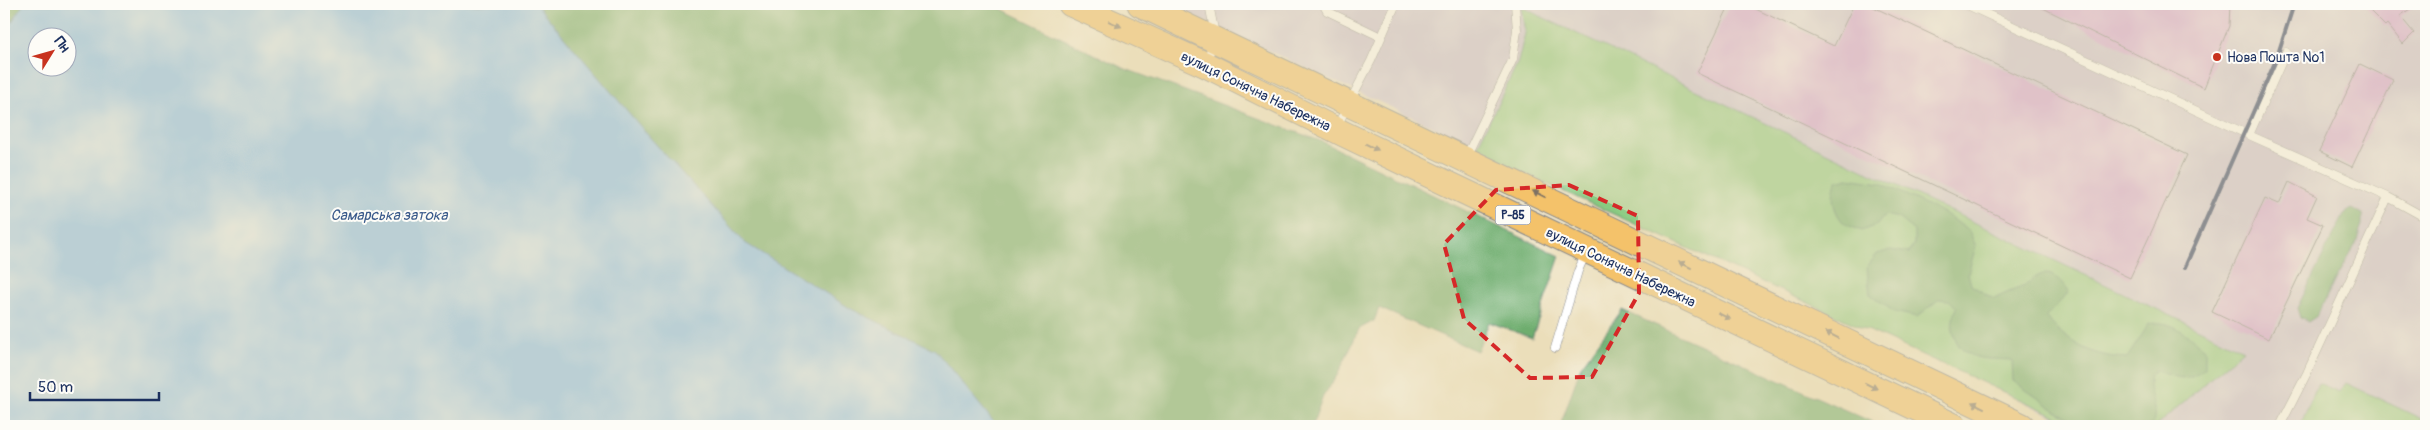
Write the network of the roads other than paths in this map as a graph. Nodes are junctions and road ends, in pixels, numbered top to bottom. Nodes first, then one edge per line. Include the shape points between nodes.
1 (1071, 4) edge
2 (1140, 4) edge
3 (1208, 4) edge
4 (1322, 4) edge
5 (1396, 4) edge
6 (1515, 4) edge
7 (1965, 4) edge
8 (1381, 37) junction
9 (1216, 40) junction
10 (2286, 52) dead end
11 (1204, 64) junction
12 (1347, 102) junction
13 (1336, 130) junction
14 (2249, 135) junction
15 (1465, 159) junction
16 (2388, 197) junction
17 (2426, 218) edge
18 (1587, 250) junction
19 (1555, 348) dead end
20 (1954, 426) edge
21 (2022, 426) edge
22 (2280, 426) edge

1 -> 11 main road, вулиця Сонячна Набережна / Р-85
2 - 9 main road, вулиця Сонячна Набережна / Р-85
3 - 9 lane
4 - 8 lane via 1327,11
5 - 8 lane
6 - 15 lane via 1517,30 1513,59
7 - 14 lane
8 - 12 lane
9 - 11 lane
9 - 12 main road, вулиця Сонячна Набережна / Р-85
10 - 14 lane
11 - 13 main road, вулиця Сонячна Набережна / Р-85
12 - 13 lane
12 - 15 main road, вулиця Сонячна Набережна / Р-85
13 -> 18 main road, вулиця Сонячна Набережна / Р-85
14 - 16 lane
21 -> 15 main road, вулиця Сонячна Набережна / Р-85
16 - 17 lane
16 - 22 lane via 2308,373
18 - 19 lane
18 -> 20 main road, вулиця Сонячна Набережна / Р-85

